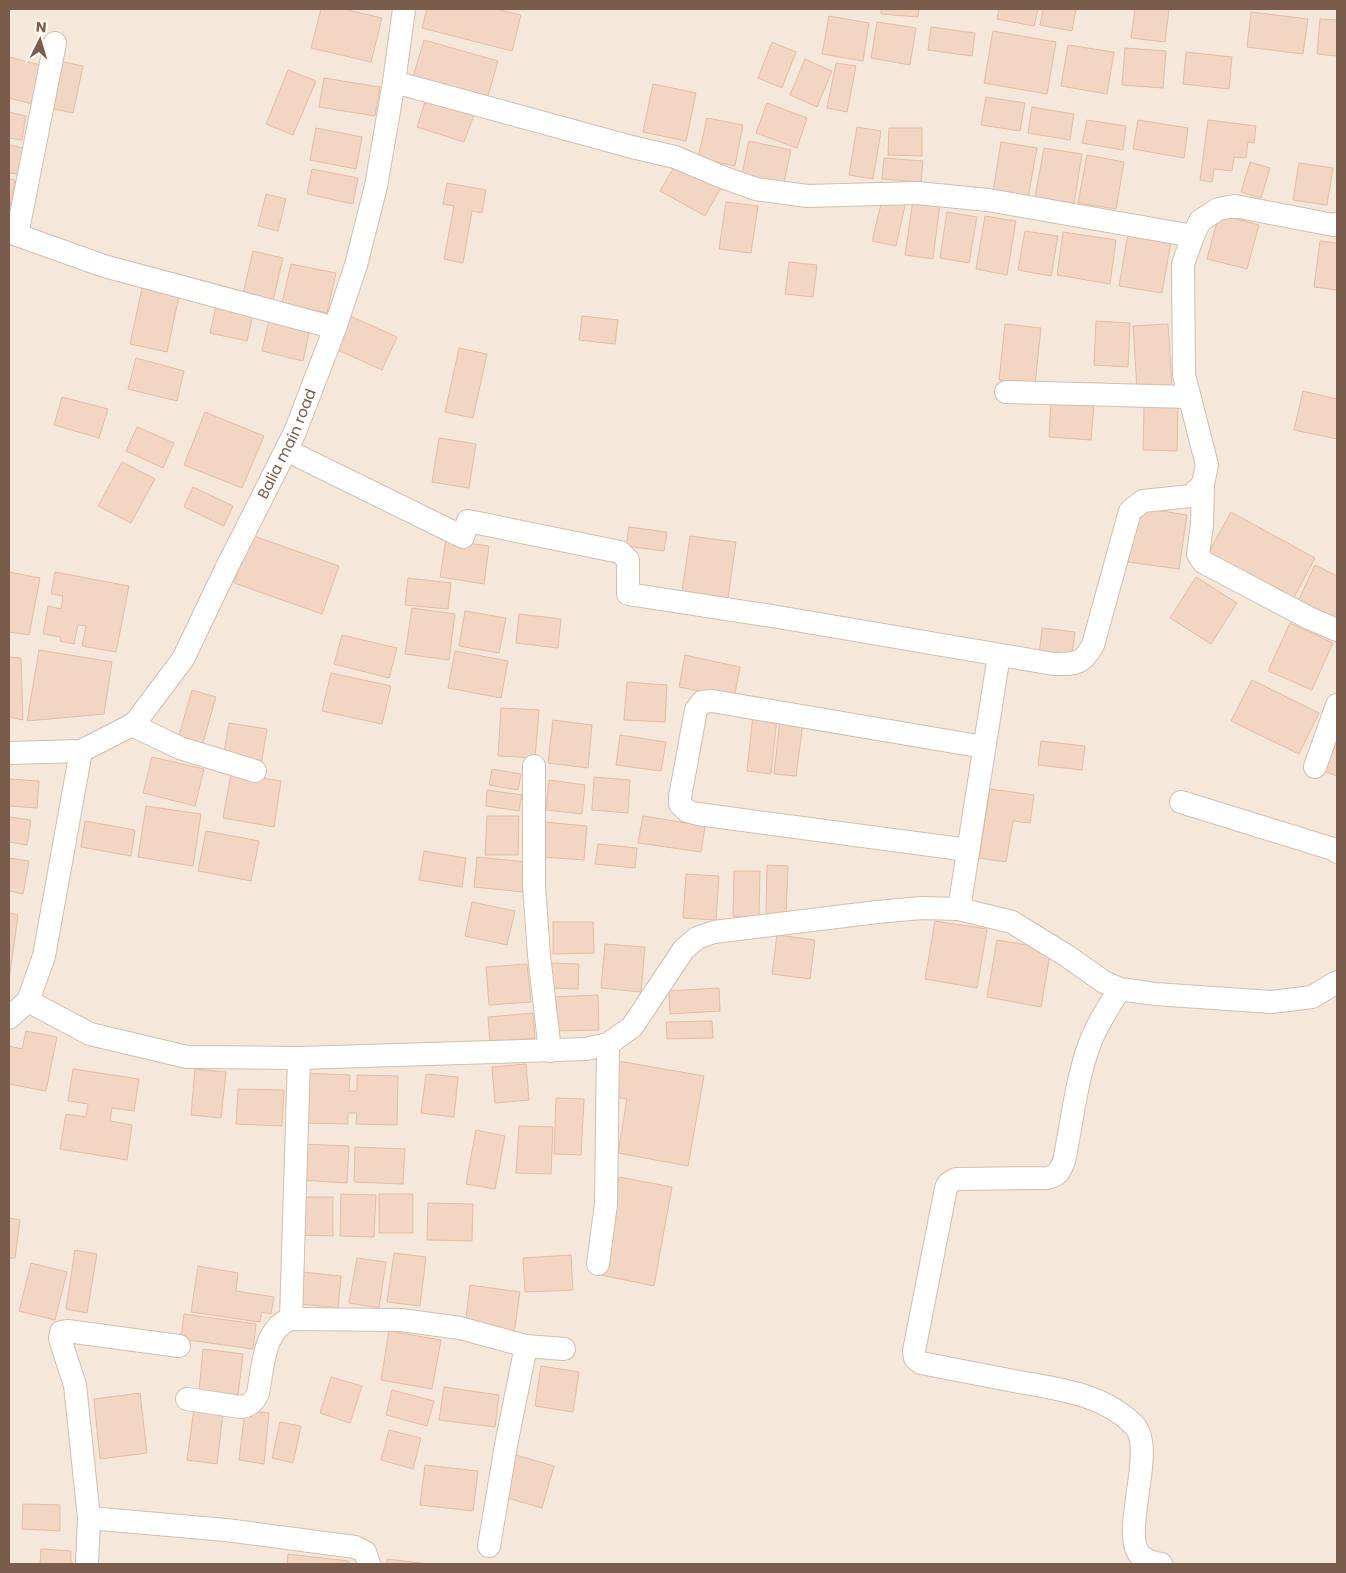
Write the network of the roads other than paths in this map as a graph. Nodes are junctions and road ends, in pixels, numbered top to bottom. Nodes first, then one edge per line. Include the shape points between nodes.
1 (404, 9) edge
2 (55, 43) dead end
3 (394, 82) junction
4 (1337, 224) edge
5 (13, 234) edge
6 (1193, 236) junction
7 (335, 328) junction
8 (1006, 392) dead end
9 (1189, 397) junction
10 (286, 450) junction
11 (1203, 484) junction
12 (1337, 630) edge
13 (999, 655) junction
14 (1337, 705) edge
15 (132, 725) junction
16 (984, 747) junction
17 (81, 751) junction
18 (9, 753) edge
19 (534, 766) dead end
20 (1315, 767) dead end
21 (255, 772) dead end
22 (1181, 802) dead end
23 (968, 850) junction
24 (1337, 852) edge
25 (959, 909) junction
26 (1337, 982) edge
27 (1120, 989) junction
28 (28, 1001) junction
29 (9, 1018) edge
30 (608, 1044) junction
31 (550, 1051) junction
32 (299, 1058) junction
33 (598, 1264) dead end
34 (291, 1319) junction
35 (179, 1346) dead end
36 (526, 1346) junction
37 (564, 1349) dead end
38 (187, 1399) dead end
39 (90, 1518) junction
40 (489, 1546) dead end
41 (87, 1564) edge
42 (369, 1564) edge
43 (1161, 1564) edge

1 - 3 street, Balia main road
2 - 5 street
3 - 6 street via 675,157 756,189 807,196 917,194 988,200
3 - 7 street, Balia main road via 376,186 356,265
4 - 6 street via 1235,206 1218,209 1200,221
5 - 7 street via 104,266
6 - 9 street via 1183,264 1184,375
7 - 10 street, Balia main road
8 - 9 street
9 - 11 street via 1207,465
10 - 13 street via 463,537 468,521 620,552 628,560 628,594
10 - 15 street, Balia main road via 183,659
11 - 12 street via 1198,554 1203,562
11 - 13 street via 1191,496 1143,501 1130,511 1093,645 1086,658 1071,664 1054,664
13 - 16 street
14 - 20 street
15 - 17 street, Balia main road
15 - 21 street via 180,748
16 - 23 street
16 - 23 street via 712,701 702,702 696,710 680,797 680,804 686,811 698,814
17 - 18 street, Balia main road
17 - 28 street via 44,956
19 - 31 street via 534,885
22 - 24 street
23 - 25 street
25 - 27 street via 1012,922
25 - 30 street via 877,912 714,932 697,938 684,949 632,1027
26 - 27 street via 1312,996 1272,1002
27 - 43 street via 1090,1043 1060,1172 1047,1178 956,1179 946,1188 914,1351 915,1358 921,1363 1081,1394 1117,1410 1136,1427 1142,1448 1134,1540 1140,1555
28 - 29 street
28 - 32 street via 90,1034 187,1058
30 - 31 street via 586,1050
30 - 33 street via 606,1204
31 - 32 street
32 - 34 street
34 - 36 street via 401,1320 460,1328
34 - 38 street via 276,1328 268,1341 254,1401 240,1406
35 - 39 street via 61,1332 60,1339 75,1385
36 - 37 street
36 - 40 street
39 - 41 street
39 - 42 street via 226,1530 355,1547 365,1552

